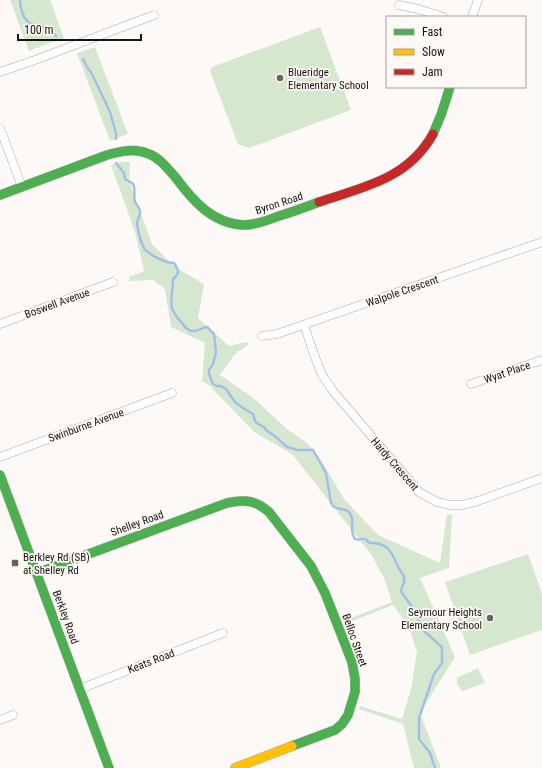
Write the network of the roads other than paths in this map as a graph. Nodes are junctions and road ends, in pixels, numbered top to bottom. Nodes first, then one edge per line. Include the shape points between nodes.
1 (478, 0) edge
2 (399, 5) dead end
3 (154, 15) dead end
4 (441, 16) edge
5 (472, 16) edge
6 (0, 72) edge
7 (450, 88) edge
8 (0, 128) edge
9 (22, 187) junction
10 (0, 195) edge
11 (542, 242) edge
12 (113, 282) dead end
13 (0, 324) edge
14 (304, 325) junction
15 (262, 336) dead end
16 (542, 360) edge
17 (471, 384) dead end
18 (172, 393) dead end
19 (0, 457) edge
20 (0, 475) edge
21 (542, 478) edge
22 (247, 501) joint
23 (37, 573) junction
24 (223, 633) dead end
25 (80, 689) junction
26 (13, 715) dead end
27 (0, 720) edge
28 (109, 768) edge
29 (235, 768) edge

1 - 5 street
2 - 4 street
3 - 6 street
7 - 9 street, Byron Road via 433,134 416,156 400,170 370,185 259,223 229,223 208,213 198,205 166,166 144,152 118,152 107,155
8 - 9 street
9 - 10 street, Byron Road
11 - 14 street, Walpole Crescent
12 - 13 street, Boswell Avenue
14 - 15 street, Walpole Crescent
14 - 21 street, Hardy Crescent via 322,375 333,391 419,492 437,502 462,505
16 - 17 street, Wyat Place
18 - 19 street, Swinburne Avenue
20 - 23 street, Berkley Road
22 - 23 street, Shelley Road via 227,503
22 - 29 street, Belloc Street via 262,506 269,512 311,566 325,593 352,662 355,692 348,715 334,730
23 - 25 street, Berkley Road
24 - 25 street, Keats Road
25 - 28 street, Berkley Road
26 - 27 street

